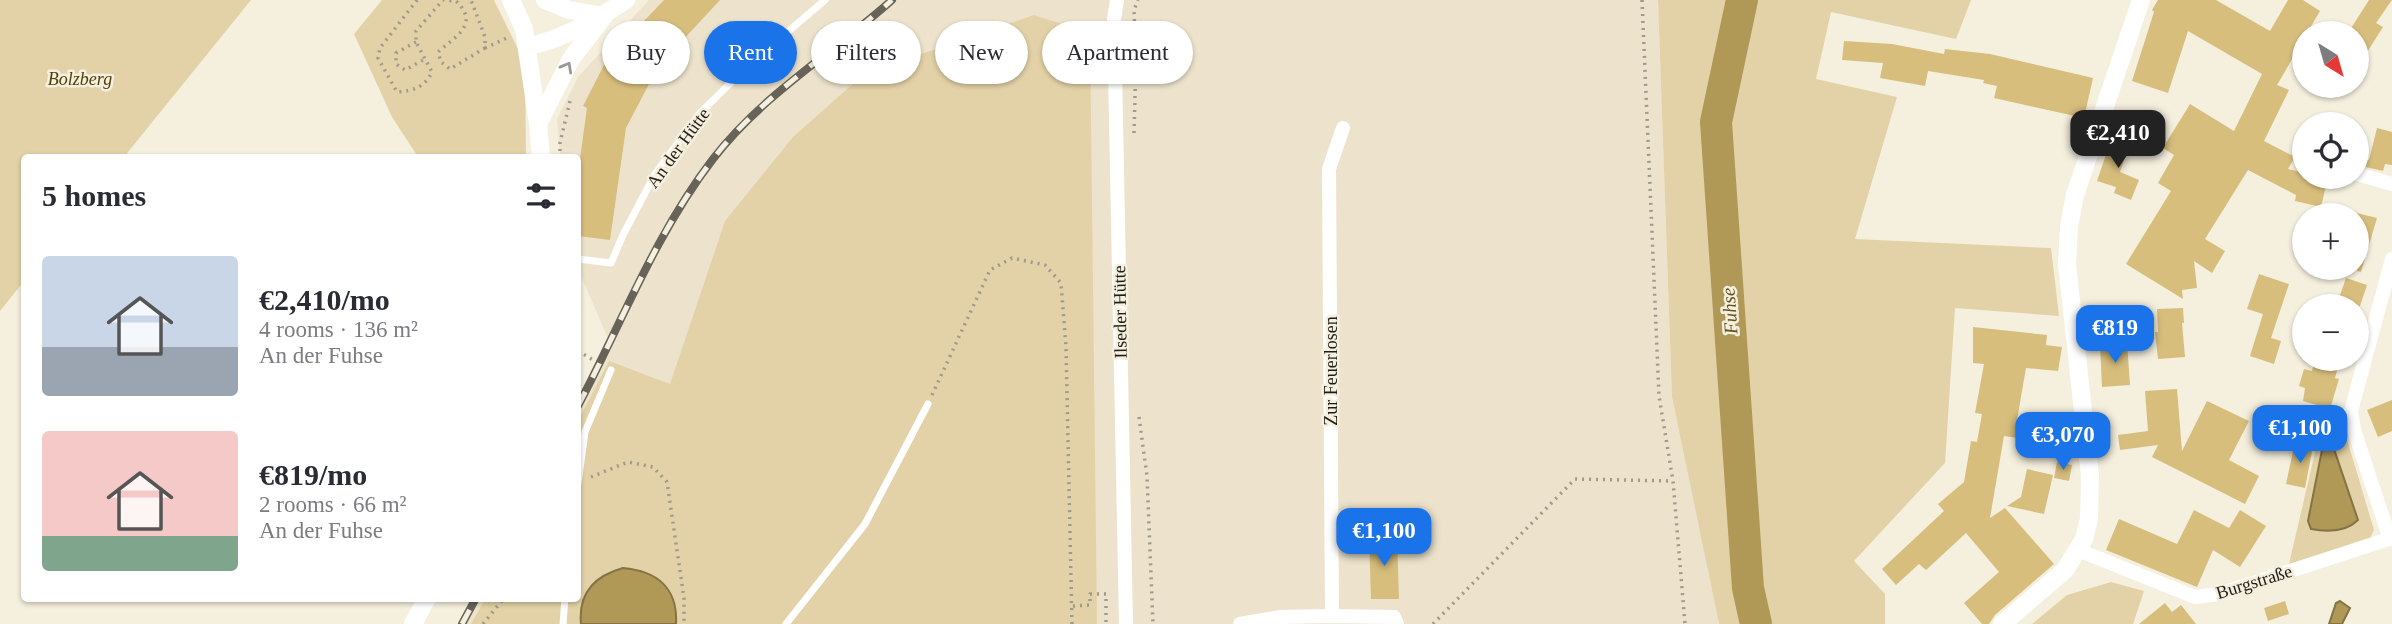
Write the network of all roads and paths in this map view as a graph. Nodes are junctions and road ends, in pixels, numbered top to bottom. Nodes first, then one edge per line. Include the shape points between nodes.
1 (418, 0) edge
2 (471, 0) edge
3 (511, 0) edge
4 (545, 0) edge
5 (626, 0) edge
6 (825, 0) edge
7 (1117, 0) edge
8 (1138, 0) edge
9 (1642, 0) edge
10 (2141, 0) edge
11 (604, 16) junction
12 (525, 38) junction
13 (416, 42) junction
14 (485, 48) junction
15 (426, 58) junction
16 (573, 90) dead end
17 (538, 124) junction
18 (1343, 128) dead end
19 (1133, 139) dead end
20 (541, 154) edge
21 (560, 154) edge
22 (2369, 177) edge
23 (2392, 184) edge
24 (581, 259) edge
25 (2392, 259) edge
26 (2369, 329) edge
27 (581, 353) edge
28 (611, 370) joint
29 (2358, 371) edge
30 (928, 404) joint
31 (1139, 416) dead end
32 (581, 461) edge
33 (1673, 481) junction
34 (581, 482) edge
35 (2391, 538) edge
36 (2078, 550) junction
37 (425, 602) edge
38 (501, 602) edge
39 (565, 602) edge
40 (1072, 606) junction
41 (1332, 616) junction
42 (413, 624) edge
43 (483, 624) edge
44 (563, 624) edge
45 (684, 624) edge
46 (786, 624) edge
47 (1072, 624) edge
48 (1106, 624) edge
49 (1126, 624) edge
50 (1153, 624) edge
51 (1240, 624) edge
52 (1397, 624) edge
53 (1433, 624) edge
54 (1685, 624) edge
55 (2002, 624) edge

1 - 15 path via 380,48 378,58 397,92 428,82 432,72
2 - 14 path
3 - 12 street
4 - 11 street
5 - 11 street
6 - 24 lane, An der Hütte via 699,114 655,174 611,262
7 - 49 street, Ilseder Hütte
8 - 19 path via 1134,10
9 - 33 path via 1659,396
10 - 36 street via 2075,195 2069,227 2067,264 2090,477 2089,519
11 - 12 street via 548,42
17 -> 11 street via 571,59
12 - 14 path
12 - 17 street
13 - 14 path via 416,31 443,1 456,1 467,18 464,29 438,52 441,62 450,69
13 - 15 path
13 - 15 path via 396,53 396,64 405,70
16 - 21 path
17 - 20 street
18 - 41 street, Zur Feuerlosen via 1329,169
22 - 23 street
25 - 26 street
27 - 28 path
28 - 32 lane via 585,432
29 - 35 street via 2351,411 2354,430
30 - 40 path via 990,270 1012,258 1045,265 1061,283
30 - 46 lane via 866,524
31 - 50 path via 1147,477
33 - 53 path via 1575,479
33 - 54 path
34 - 45 path via 628,462 653,467 667,482
35 - 36 street, Burgstraße via 2219,594 2195,597
36 - 55 street via 2065,570
37 - 42 street
38 - 43 path
39 - 44 lane
40 - 47 path
40 - 48 path via 1090,605 1090,594 1106,594
41 - 51 street via 1280,617
41 - 52 street via 1394,617

